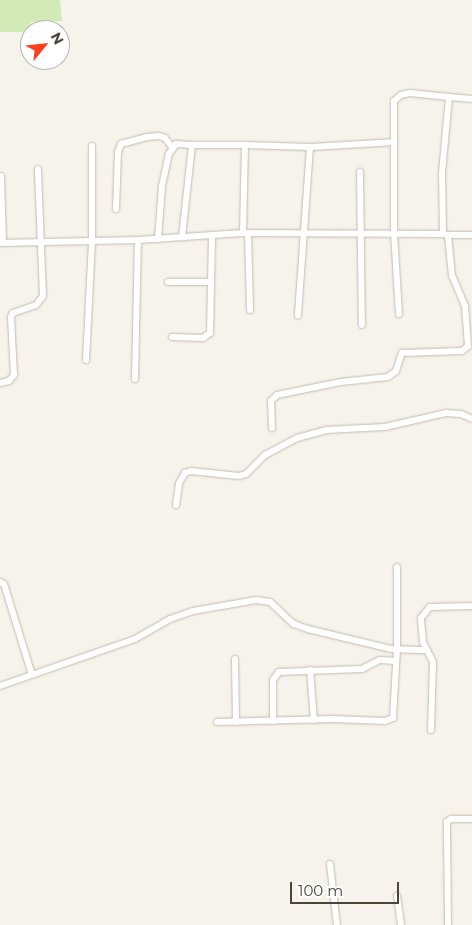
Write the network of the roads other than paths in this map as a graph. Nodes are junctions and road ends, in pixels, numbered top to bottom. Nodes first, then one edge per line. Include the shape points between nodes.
1 (449, 97) junction
2 (472, 99) edge
3 (393, 142) junction
4 (192, 145) junction
5 (245, 145) junction
6 (92, 146) dead end
7 (172, 147) junction
8 (310, 147) junction
9 (38, 169) dead end
10 (360, 172) dead end
11 (1, 176) edge
12 (116, 209) dead end
13 (246, 233) junction
14 (302, 233) junction
15 (361, 233) junction
16 (394, 233) junction
17 (445, 234) junction
18 (472, 234) edge
19 (182, 237) junction
20 (212, 237) junction
21 (158, 239) junction
22 (138, 240) junction
23 (92, 241) junction
24 (40, 242) junction
25 (1, 243) edge
26 (168, 282) dead end
27 (211, 282) junction
28 (250, 310) dead end
29 (399, 314) dead end
30 (298, 316) dead end
31 (362, 325) dead end
32 (172, 337) dead end
33 (86, 360) dead end
34 (135, 379) dead end
35 (0, 383) edge
36 (472, 419) edge
37 (272, 428) dead end
38 (176, 505) dead end
39 (397, 567) dead end
40 (0, 582) edge
41 (472, 606) edge
42 (397, 649) junction
43 (427, 650) junction
44 (235, 659) dead end
45 (396, 661) junction
46 (310, 670) junction
47 (32, 675) junction
48 (0, 686) edge
49 (314, 720) junction
50 (273, 721) junction
51 (217, 722) dead end
52 (236, 722) junction
53 (431, 730) dead end
54 (472, 819) edge
55 (330, 864) dead end
56 (397, 896) dead end
57 (337, 925) edge
58 (401, 925) edge
59 (448, 925) edge

1 - 2 street
1 - 3 street via 410,93 400,96 394,101
1 - 17 street via 442,173
3 - 8 street
3 - 16 street
4 - 5 street
4 - 7 street via 176,144
4 - 19 street
5 - 8 street
5 - 13 street
6 - 23 street
7 - 12 street via 159,136 121,144
7 - 21 street via 162,186
8 - 14 street
9 - 24 street
10 - 15 street
11 - 25 street
13 - 14 street
13 - 20 street
13 - 28 street
14 - 15 street
14 - 30 street
15 - 16 street
15 - 31 street
16 - 17 street
16 - 29 street
17 - 18 street
17 - 37 street via 452,276 467,317 469,342 466,349 402,353 396,371 388,377 341,382 277,395 272,402
19 - 20 street
19 - 21 street
20 - 27 street
21 - 22 street
22 - 23 street
22 - 34 street
23 - 24 street
23 - 33 street
24 - 25 street
24 - 35 street via 43,296 36,305 13,313 14,376
26 - 27 street
27 - 32 street via 208,335 203,338
36 - 38 street via 460,414 446,414 385,427 326,430 297,438 274,448 246,474 191,471 185,474 179,483
39 - 42 street
40 - 47 street via 6,589
41 - 43 street via 427,609 420,631
42 - 43 street
42 - 45 street
42 - 47 street via 349,641 308,629 294,624 270,602 256,600 193,611 170,619 135,639
43 - 53 street via 433,662
44 - 52 street
45 - 46 street via 380,660 362,669
45 - 49 street via 392,718 385,721
46 - 49 street
46 - 50 street via 276,674 273,680
47 - 48 street
49 - 50 street
50 - 52 street
51 - 52 street
54 - 59 street via 451,819 447,822
55 - 57 street
56 - 58 street

